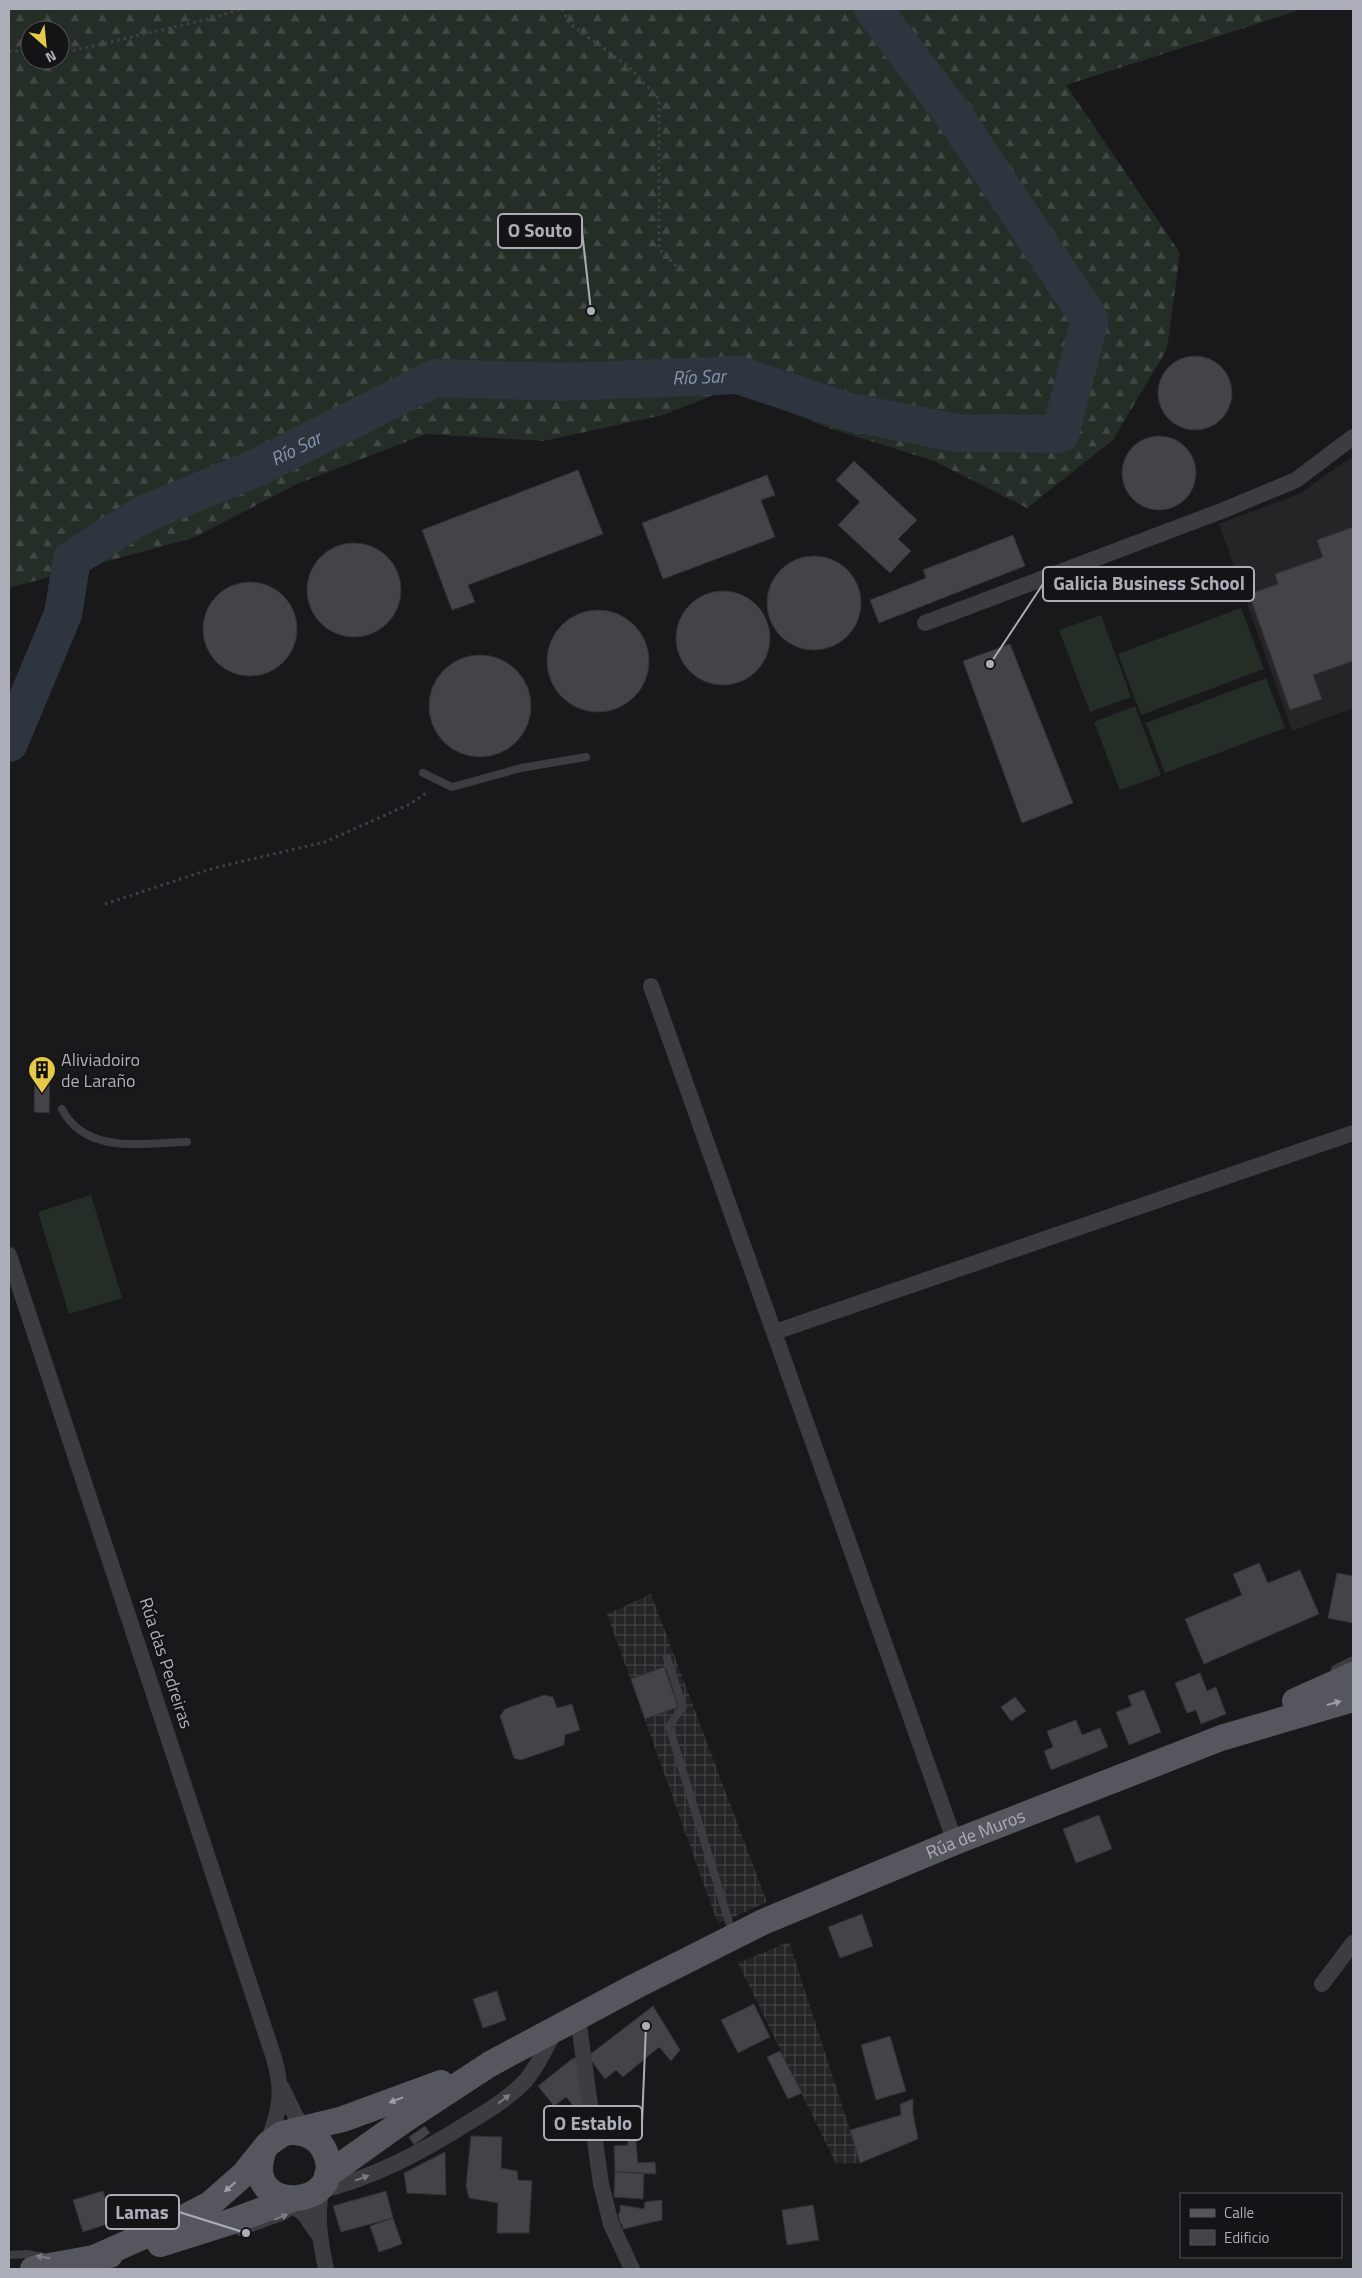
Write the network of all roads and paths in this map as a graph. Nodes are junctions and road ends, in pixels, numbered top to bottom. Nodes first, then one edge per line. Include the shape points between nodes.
1 (241, 9) edge
2 (562, 9) edge
3 (70, 50) edge
4 (682, 272) dead end
5 (1353, 437) edge
6 (926, 623) dead end
7 (586, 757) dead end
8 (423, 773) dead end
9 (442, 782) junction
10 (104, 904) dead end
11 (651, 986) dead end
12 (62, 1109) dead end
13 (1353, 1132) edge
14 (187, 1142) dead end
15 (9, 1255) edge
16 (774, 1332) junction
17 (667, 1658) dead end
18 (1353, 1660) edge
19 (1341, 1674) edge
20 (1316, 1682) dead end
21 (1353, 1699) edge
22 (1288, 1702) dead end
23 (1221, 1738) junction
24 (955, 1842) junction
25 (734, 1936) junction
26 (1353, 1943) edge
27 (1322, 1984) dead end
28 (578, 2018) junction
29 (555, 2030) junction
30 (490, 2064) junction
31 (282, 2086) junction
32 (308, 2130) junction
33 (265, 2149) junction
34 (303, 2195) junction
35 (318, 2234) junction
36 (229, 2236) dead end
37 (177, 2248) dead end
38 (151, 2249) dead end
39 (9, 2256) edge
40 (85, 2261) junction
41 (33, 2269) edge
42 (326, 2269) edge
43 (632, 2269) edge

1 - 3 path
2 - 4 path via 570,24 629,67 659,99 658,249
5 - 6 street via 1296,480
7 - 9 lane via 521,768 452,787
8 - 9 lane
9 - 10 path via 410,804 325,842 214,868
11 - 16 street
12 - 14 lane via 73,1126 98,1141
13 - 16 street
15 - 31 street, Rúa das Pedreiras via 260,2010
16 - 24 street
17 - 25 lane via 683,1707 669,1726
18 - 19 lane
19 - 23 main road, Rúa de Muros
20 - 22 lane
23 -> 21 main road, Rúa de Muros
23 - 24 main road, Rúa de Muros
24 - 25 main road, Rúa de Muros
25 - 28 main road, Rúa de Muros
26 - 27 street
28 - 29 main road, Rúa de Muros
28 - 43 street via 603,2191 611,2224
29 - 30 main road, Rúa de Muros
34 -> 29 street via 351,2182 402,2161 479,2116 524,2082
30 -> 32 main road via 393,2102
30 - 34 main road via 403,2121
31 - 32 street, Rúa das Pedreiras
31 - 33 street, Rúa das Pedreiras
32 - 33 main road via 282,2134
32 - 34 main road via 327,2157
33 - 34 main road via 260,2165 262,2177 270,2190
33 -> 40 main road via 244,2174 210,2204
34 - 35 street
34 - 35 street
36 -> 34 lane via 282,2218
34 - 40 main road via 171,2241
35 - 42 street
37 - 38 lane
40 -> 39 lane via 35,2255
40 - 41 main road

